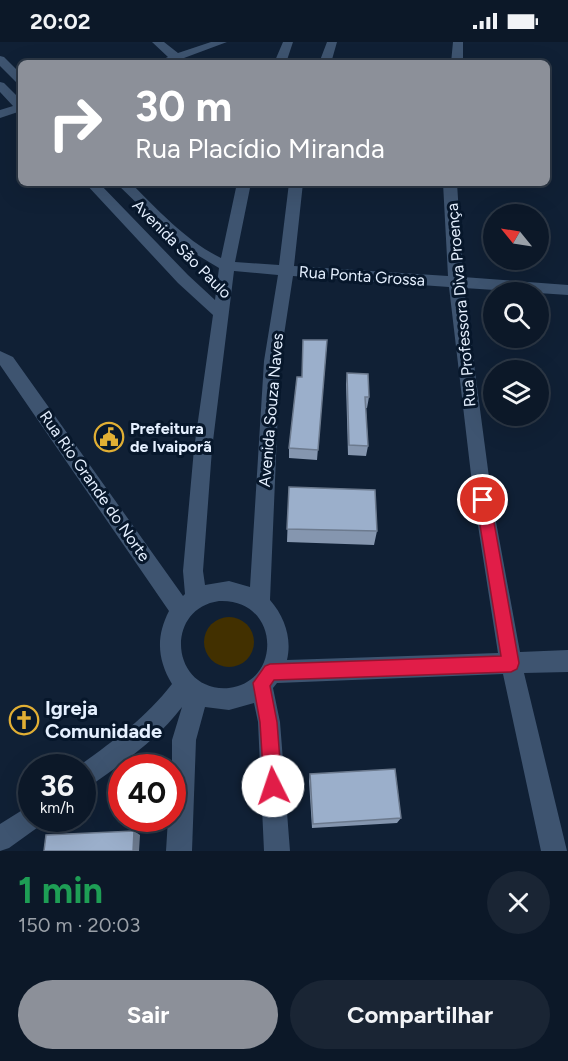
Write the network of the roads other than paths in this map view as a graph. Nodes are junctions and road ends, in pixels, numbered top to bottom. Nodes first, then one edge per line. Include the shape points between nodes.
1 (157, 42) edge
2 (222, 42) edge
3 (288, 42) edge
4 (332, 42) edge
5 (458, 42) edge
6 (0, 59) edge
7 (178, 60) edge
8 (181, 60) edge
9 (281, 60) edge
10 (326, 60) edge
11 (457, 60) edge
12 (18, 78) edge
13 (0, 85) edge
14 (18, 104) edge
15 (18, 108) edge
16 (0, 114) edge
17 (95, 186) edge
18 (126, 186) edge
19 (243, 186) edge
20 (296, 186) edge
21 (450, 186) edge
22 (227, 266) junction
23 (286, 270) junction
24 (456, 283) junction
25 (568, 290) edge
26 (222, 315) junction
27 (4, 359) edge
28 (260, 602) junction
29 (189, 606) junction
30 (568, 661) edge
31 (511, 663) junction
32 (271, 676) junction
33 (191, 689) junction
34 (96, 768) edge
35 (18, 826) edge
36 (0, 839) edge
37 (179, 851) edge
38 (277, 851) edge
39 (554, 851) edge

1 - 7 street
2 - 8 street
3 - 9 street
4 - 10 street
5 - 11 street
6 - 12 street
13 - 14 street
15 - 16 street
17 - 26 street, Avenida São Paulo
18 - 22 street, Avenida São Paulo via 189,246
19 - 22 street
20 - 23 street, Avenida Souza Naves
21 - 24 street, Rua Professora Diva Proença
22 - 23 street, Rua Ponta Grossa
22 - 26 street
23 - 24 street, Rua Ponta Grossa
23 - 28 street, Avenida Souza Naves via 272,361
24 - 25 street, Rua Ponta Grossa
24 - 31 street, Rua Professora Diva Proença via 483,500
26 - 29 street via 203,449
27 - 29 street, Rua Rio Grande do Norte
28 - 29 street via 229,591 212,593
28 - 32 street via 272,614 279,636
29 - 33 street via 173,627 169,644 176,672
30 - 31 street
31 - 32 street
31 - 39 street, Rua Professora Diva Proença
32 - 33 street via 246,694 227,699 211,698
32 - 38 street via 268,722
33 - 34 street via 140,736
33 - 37 street via 184,740
35 - 36 street

